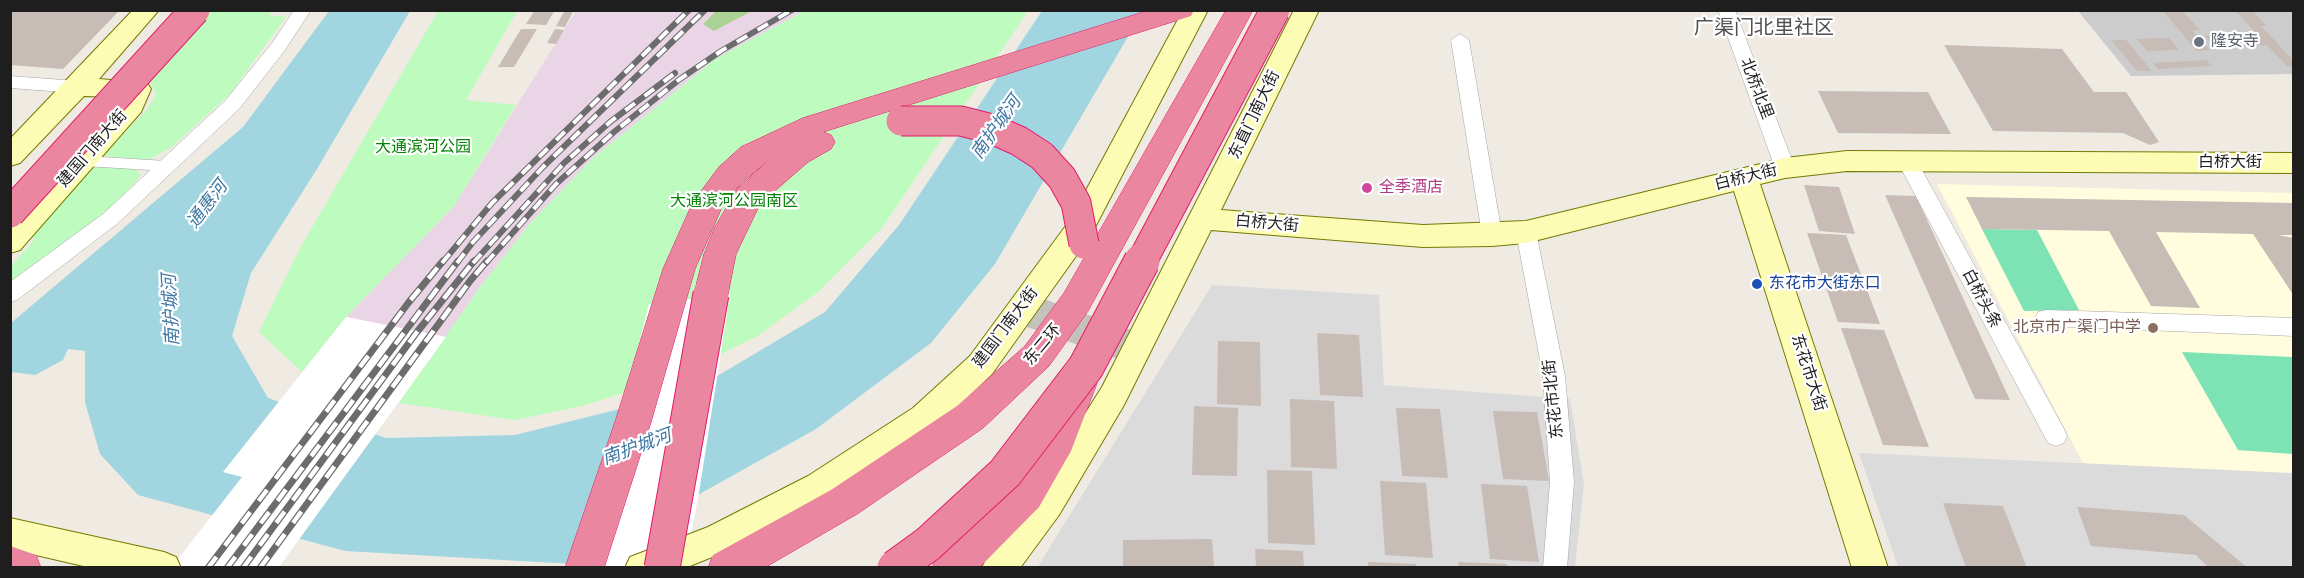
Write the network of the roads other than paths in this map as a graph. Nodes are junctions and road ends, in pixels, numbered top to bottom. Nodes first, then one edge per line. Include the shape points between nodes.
1 (147, 10) edge
2 (177, 10) edge
3 (195, 10) edge
4 (303, 10) edge
5 (1181, 10) edge
6 (1196, 10) edge
7 (1240, 10) edge
8 (1275, 10) edge
9 (1307, 10) edge
10 (1726, 10) edge
11 (1460, 40) dead end
12 (10, 82) edge
13 (77, 87) junction
14 (900, 110) junction
15 (10, 156) edge
16 (84, 161) junction
17 (1907, 161) junction
18 (2294, 163) edge
19 (167, 166) junction
20 (1785, 168) junction
21 (1744, 179) junction
22 (10, 188) edge
23 (10, 213) edge
24 (1203, 219) junction
25 (1526, 232) junction
26 (1492, 235) junction
27 (10, 242) edge
28 (10, 294) edge
29 (1076, 302) junction
30 (2046, 318) dead end
31 (2294, 327) edge
32 (1086, 367) junction
33 (2056, 436) dead end
34 (10, 533) edge
35 (10, 564) edge
36 (22, 567) edge
37 (164, 567) edge
38 (584, 567) edge
39 (642, 567) edge
40 (662, 567) edge
41 (727, 567) edge
42 (896, 567) edge
43 (951, 567) edge
44 (999, 567) edge
45 (1555, 567) edge
46 (1870, 567) edge

1 - 13 street
2 - 22 highway
3 - 23 highway, bridge
4 - 19 street via 232,105
5 - 14 highway
6 - 39 street, 建国门南大街 via 1081,227 981,365 924,418 820,486 720,538
7 - 29 highway, 东二环
8 - 32 highway, bridge
9 - 24 street, 东直门南大街
10 - 20 street, 北桥北里
11 - 26 street
12 - 13 street
13 - 15 street
13 - 16 street, 建国门南大街 via 138,89 128,112
14 - 29 highway, bridge via 992,129 1035,151 1062,178 1076,203 1084,244
14 - 38 highway via 813,125 752,156 730,175 709,202 694,231 665,311
14 - 40 highway, bridge via 797,154 749,196 730,227 711,294
16 - 19 lane
16 - 27 street, 建国门南大街
17 - 18 street, 白桥大街
17 - 20 street, 白桥大街 via 1847,161
17 - 33 street, 白桥头条
19 - 28 street via 110,219
20 - 21 street, 白桥大街
21 - 25 street, 白桥大街
21 - 46 street, 东花市大街
24 - 26 street, 白桥大街 via 1423,236
24 - 44 street via 1113,396 1047,504
25 - 26 street, 白桥大街
25 - 45 street, 东花市北街 via 1554,376 1562,482
29 - 41 highway, 东二环 via 1037,356 970,417 844,502
30 - 31 street
32 - 42 highway, bridge via 1005,473 928,544
32 - 43 highway, bridge via 1053,451 1026,495
34 - 37 street
35 - 36 highway

